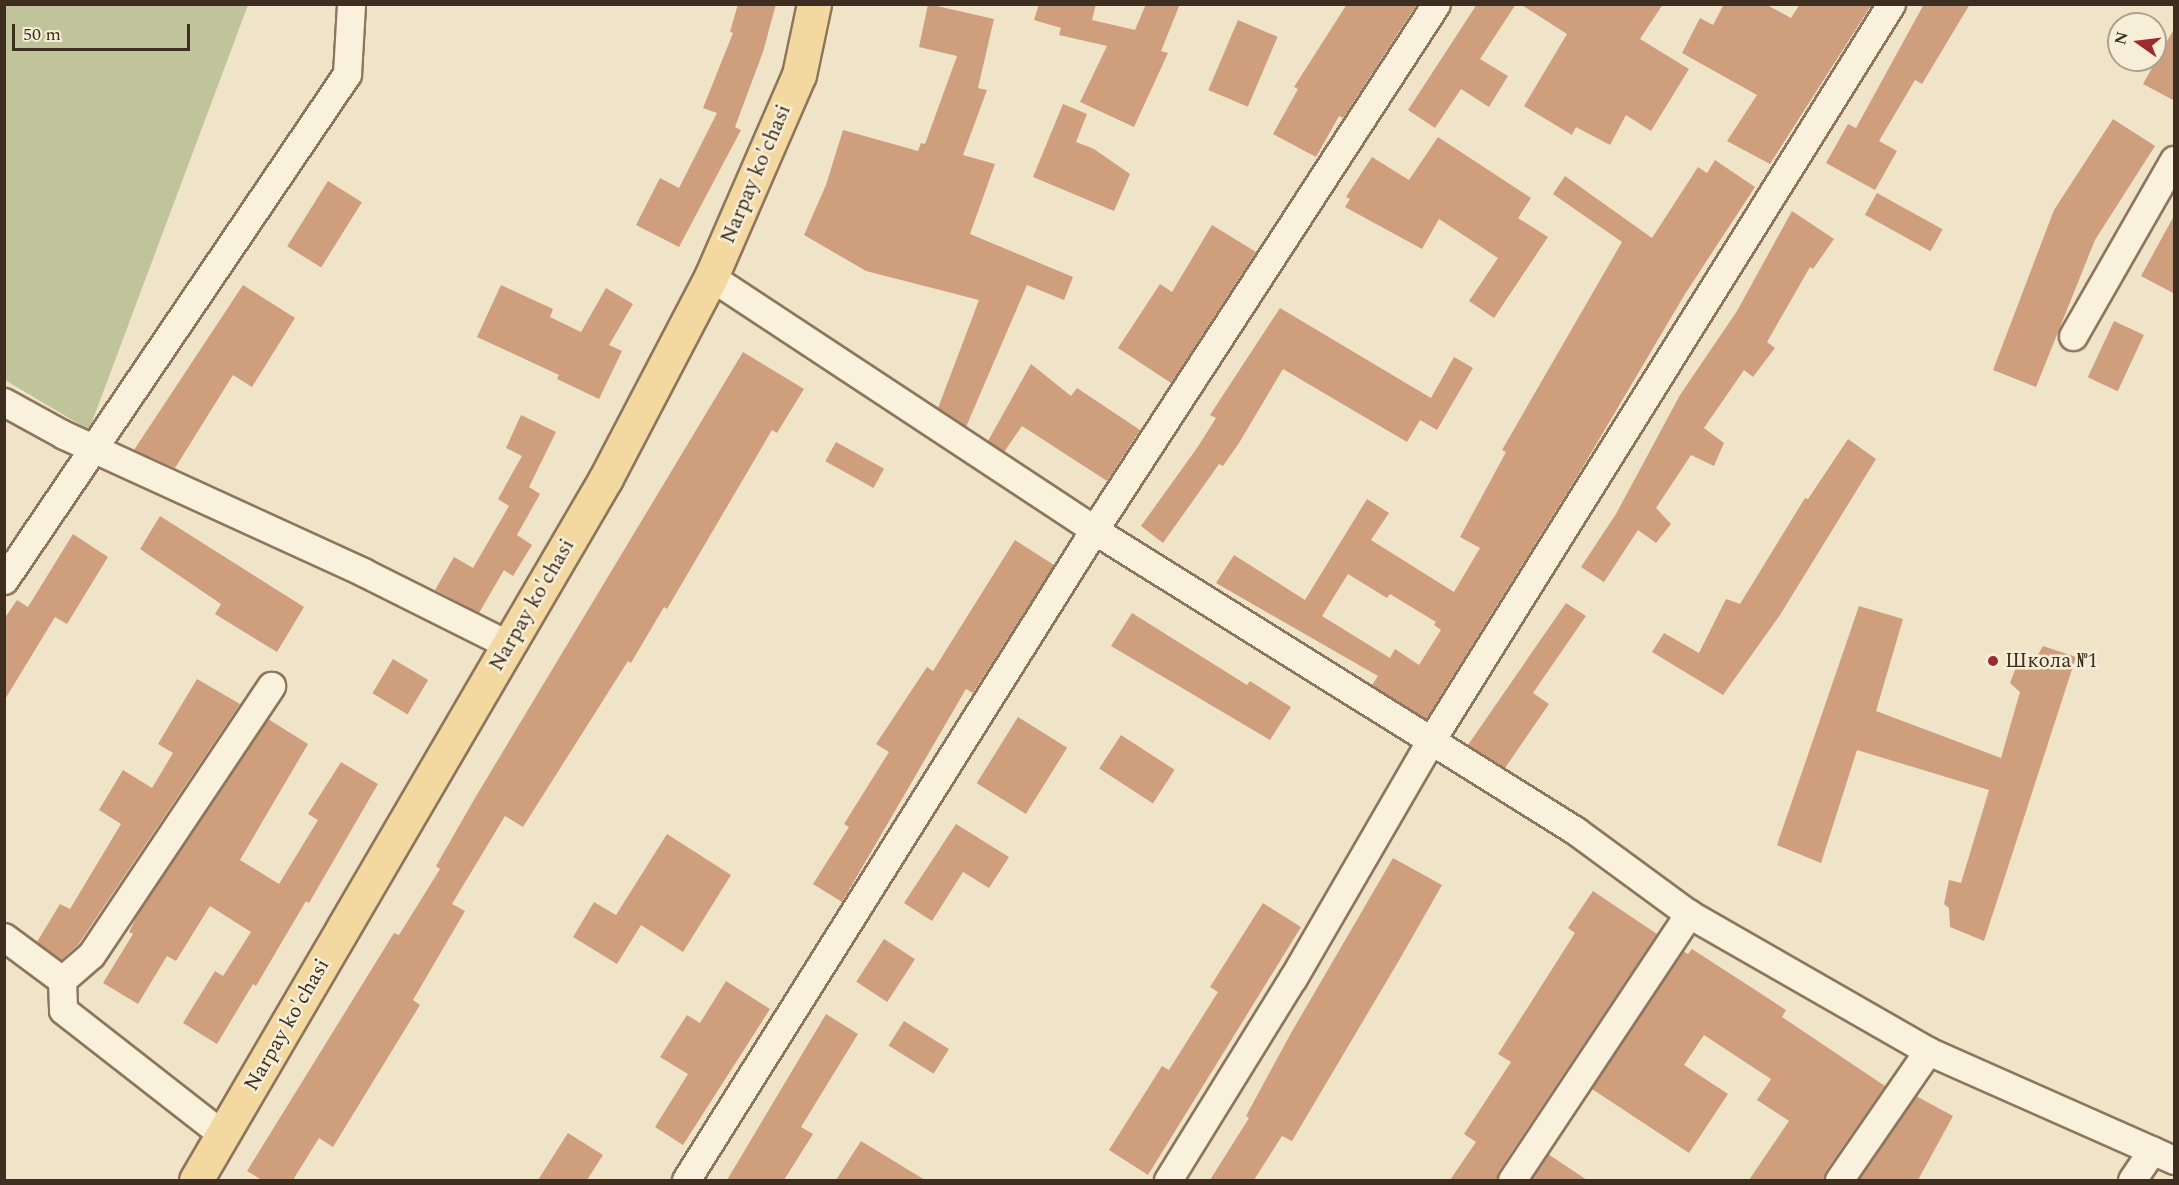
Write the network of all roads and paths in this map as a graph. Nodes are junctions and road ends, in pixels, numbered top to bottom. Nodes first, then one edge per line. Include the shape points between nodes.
1 (351, 4) edge
2 (814, 4) edge
3 (1436, 4) edge
4 (1891, 4) edge
5 (2175, 160) edge
6 (711, 277) junction
7 (2073, 336) dead end
8 (4, 402) edge
9 (96, 450) junction
10 (1094, 530) junction
11 (4, 580) edge
12 (509, 645) junction
13 (272, 686) dead end
14 (1430, 742) junction
15 (1689, 914) junction
16 (4, 937) edge
17 (62, 980) junction
18 (1928, 1051) junction
19 (223, 1135) junction
20 (2163, 1155) edge
21 (205, 1177) edge
22 (686, 1180) edge
23 (1168, 1180) edge
24 (1512, 1180) edge
25 (1839, 1180) edge
26 (2133, 1180) edge

1 - 9 street via 347,74
2 - 6 main road, Narpay ko'chasi via 799,75
3 - 10 street
4 - 14 street
5 - 7 street
6 - 10 street
6 - 12 main road, Narpay ko'chasi via 606,478
8 - 9 street
9 - 11 street
9 - 12 street via 363,572
10 - 14 street
10 - 22 street
12 - 19 main road, Narpay ko'chasi
13 - 17 street via 91,955
14 - 15 street via 1576,831
14 - 23 street via 1293,978
15 - 18 street
15 - 24 street
16 - 17 street
17 - 19 street via 63,1010
18 - 20 street
18 - 25 street
19 - 21 main road, Narpay ko'chasi
20 - 26 street

